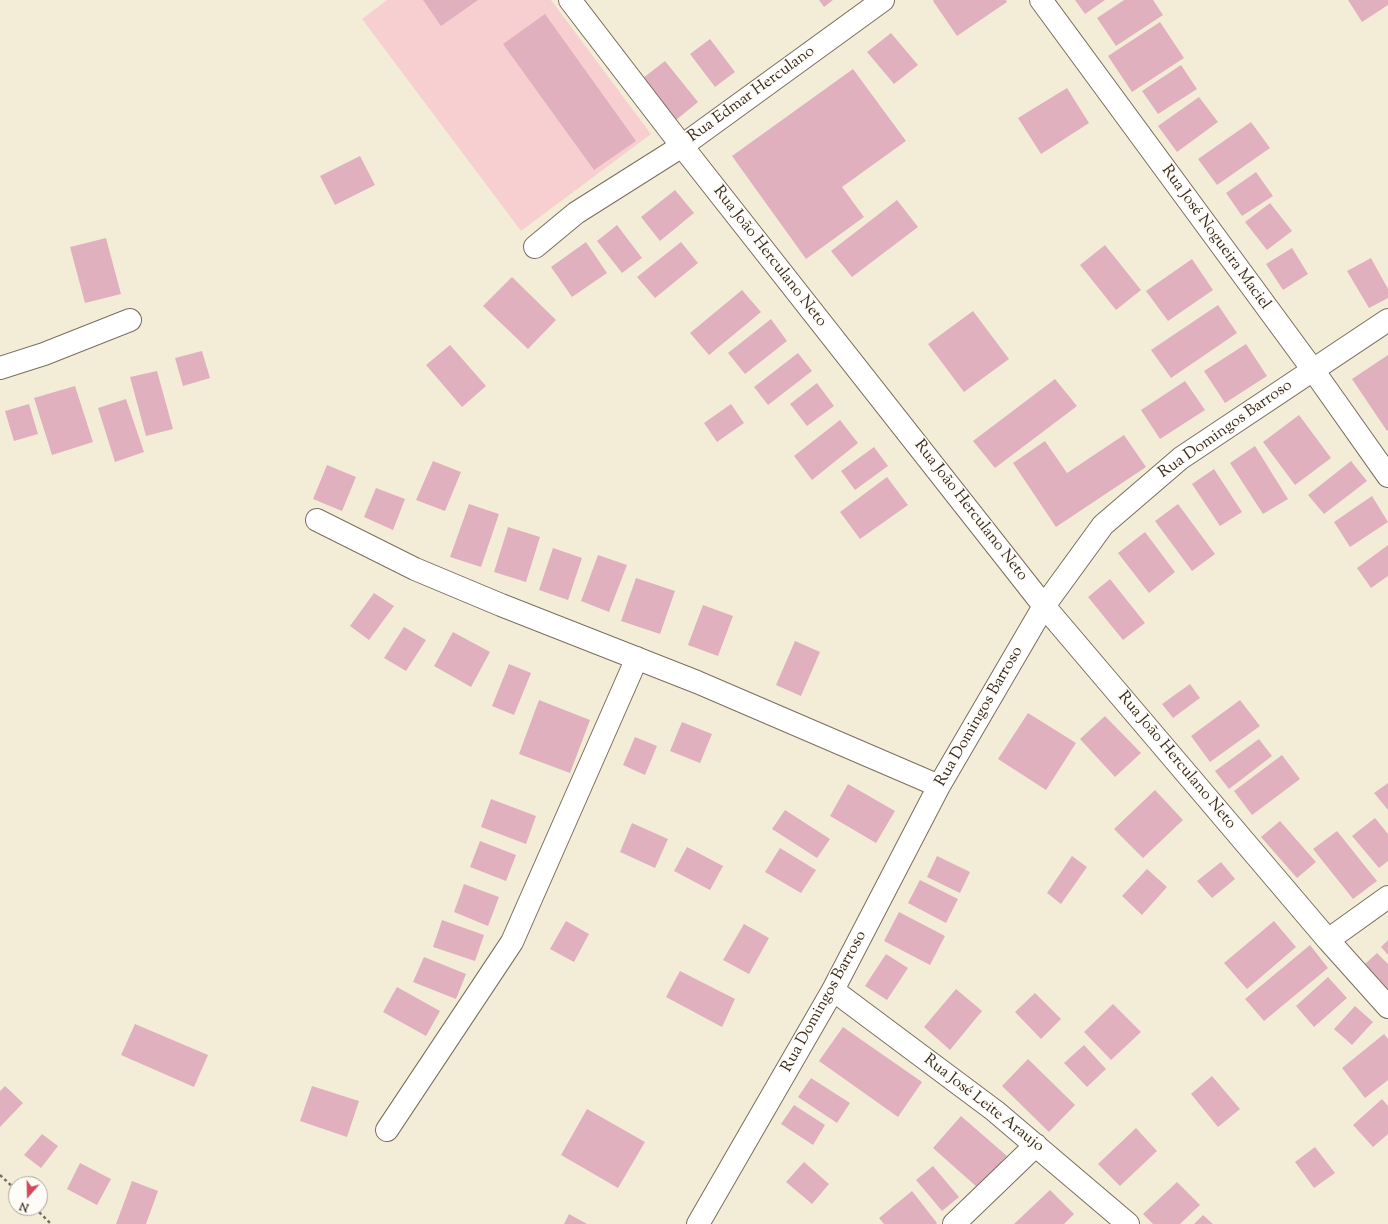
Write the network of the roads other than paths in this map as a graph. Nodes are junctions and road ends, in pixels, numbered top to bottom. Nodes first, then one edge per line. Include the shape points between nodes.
1 (570, 0) edge
2 (883, 0) edge
3 (1041, 0) edge
4 (682, 146) junction
5 (535, 247) dead end
6 (130, 320) dead end
7 (1388, 320) edge
8 (0, 368) edge
9 (1313, 370) junction
10 (1388, 476) edge
11 (317, 520) dead end
12 (1044, 606) junction
13 (637, 658) junction
14 (939, 786) junction
15 (1388, 897) edge
16 (1328, 940) junction
17 (833, 990) junction
18 (1388, 1007) edge
19 (387, 1130) dead end
20 (1036, 1145) junction
21 (698, 1224) edge
22 (954, 1224) edge
23 (1128, 1224) edge

1 - 4 street, Rua João Herculano Neto
2 - 4 street, Rua Edmar Herculano
3 - 9 street, Rua José Nogueira Maciel
4 - 5 street, Rua Edmar Herculano via 576,213
4 - 12 street, Rua João Herculano Neto
6 - 8 street via 44,354
7 - 9 street, Rua Domingos Barroso
9 - 10 street, Rua José Nogueira Maciel
9 - 12 street, Rua Domingos Barroso via 1181,458 1103,524
11 - 13 street via 415,570
12 - 14 street, Rua Domingos Barroso
12 - 16 street, Rua João Herculano Neto
13 - 14 street
13 - 19 street via 512,942
14 - 17 street, Rua Domingos Barroso
15 - 16 street
16 - 18 street, Rua João Herculano Neto
17 - 20 street, Rua José Leite Araujo via 995,1111
17 - 21 street, Rua Domingos Barroso
20 - 22 street
20 - 23 street, Rua José Leite Araujo

